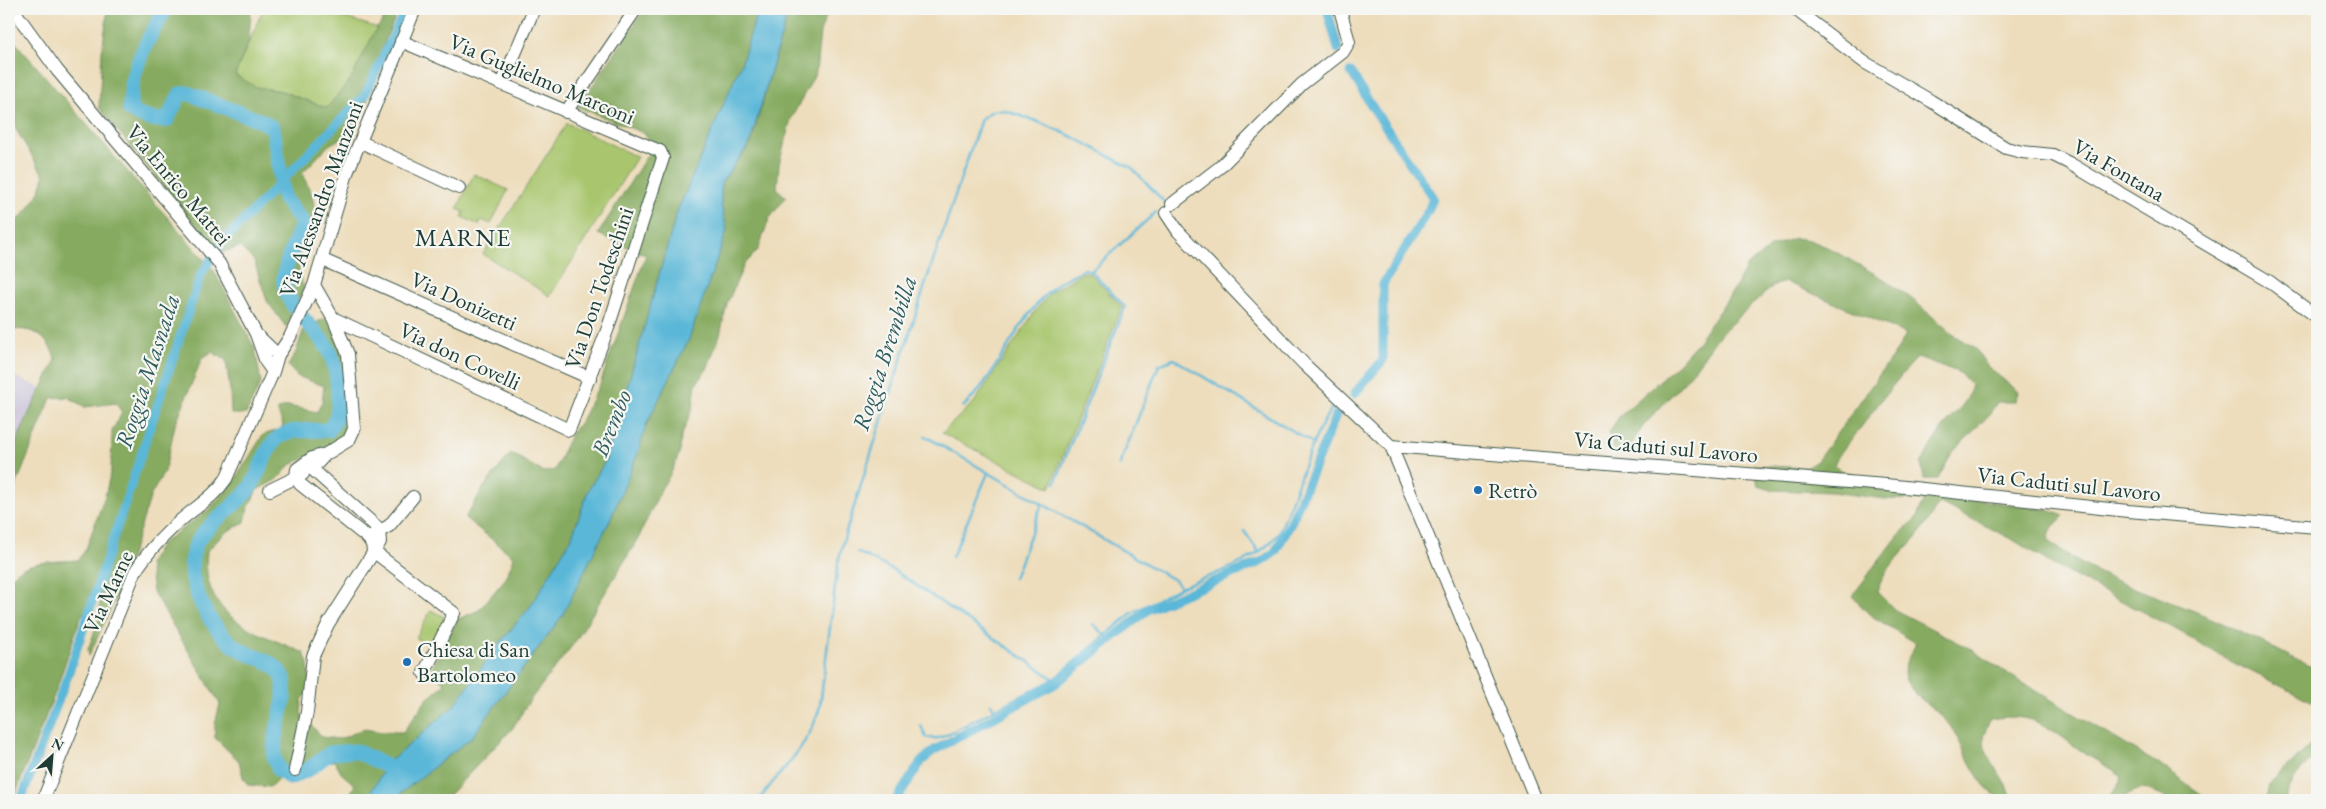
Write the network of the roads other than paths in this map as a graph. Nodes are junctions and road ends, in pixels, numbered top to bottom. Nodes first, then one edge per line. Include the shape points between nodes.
1 (13, 9) edge
2 (24, 9) edge
3 (415, 9) edge
4 (534, 9) edge
5 (636, 9) edge
6 (1340, 9) edge
7 (1795, 9) edge
8 (401, 41) junction
9 (57, 70) junction
10 (502, 84) junction
11 (566, 112) junction
12 (361, 142) junction
13 (663, 158) joint
14 (459, 188) dead end
15 (323, 260) junction
16 (314, 285) junction
17 (334, 318) junction
18 (2317, 318) edge
19 (256, 334) junction
20 (278, 355) junction
21 (273, 372) junction
22 (590, 378) junction
23 (569, 430) joint
24 (1391, 446) junction
25 (326, 454) junction
26 (312, 469) junction
27 (296, 477) junction
28 (270, 490) dead end
29 (413, 497) dead end
30 (2317, 527) edge
31 (379, 530) junction
32 (368, 538) junction
33 (373, 551) junction
34 (424, 673) dead end
35 (295, 770) dead end
36 (42, 800) edge
37 (1536, 800) edge

1 - 9 street, Via Enrico Mattei
2 - 9 street, Via Enrico Mattei
3 - 8 street, Via Alessandro Manzoni
4 - 10 street
5 - 11 street
6 - 24 street via 1349,42 1343,52 1302,84 1220,167 1169,208 1178,231 1304,364
7 - 18 street, Via Fontana via 1864,62 2006,148 2053,155 2069,163 2270,282
8 - 10 street, Via Guglielmo Marconi
8 - 12 street, Via Alessandro Manzoni
9 - 19 street, Via Enrico Mattei via 219,263
10 - 11 street, Via Guglielmo Marconi
11 - 13 street, Via Guglielmo Marconi via 660,151
12 - 14 street
12 - 15 street, Via Alessandro Manzoni via 348,174
13 - 22 street, Via Don Todeschini
15 - 16 street, Via Alessandro Manzoni
15 - 22 street, Via Donizetti
16 - 17 street
16 - 20 street, Via Alessandro Manzoni
17 - 23 street, Via don Covelli
17 - 25 street via 348,354 354,428 349,440
19 - 20 street, Via Enrico Mattei
19 - 21 street, Via Enrico Mattei
20 - 21 street, Via Alessandro Manzoni
21 - 36 street, Via Marne via 226,479 216,493 182,519 144,556 134,572
22 - 23 street, Via Don Todeschini
24 - 30 street, Via Caduti sul Lavoro via 1876,484
24 - 37 street
25 - 26 street
25 - 27 street via 312,458 297,469
26 - 27 street
26 - 31 street
27 - 28 street
27 - 32 street via 300,484
29 - 31 street via 389,526
31 - 32 street
31 - 33 street via 380,542
32 - 33 street
33 - 34 street via 454,613
33 - 35 street via 328,624 313,656 307,712

